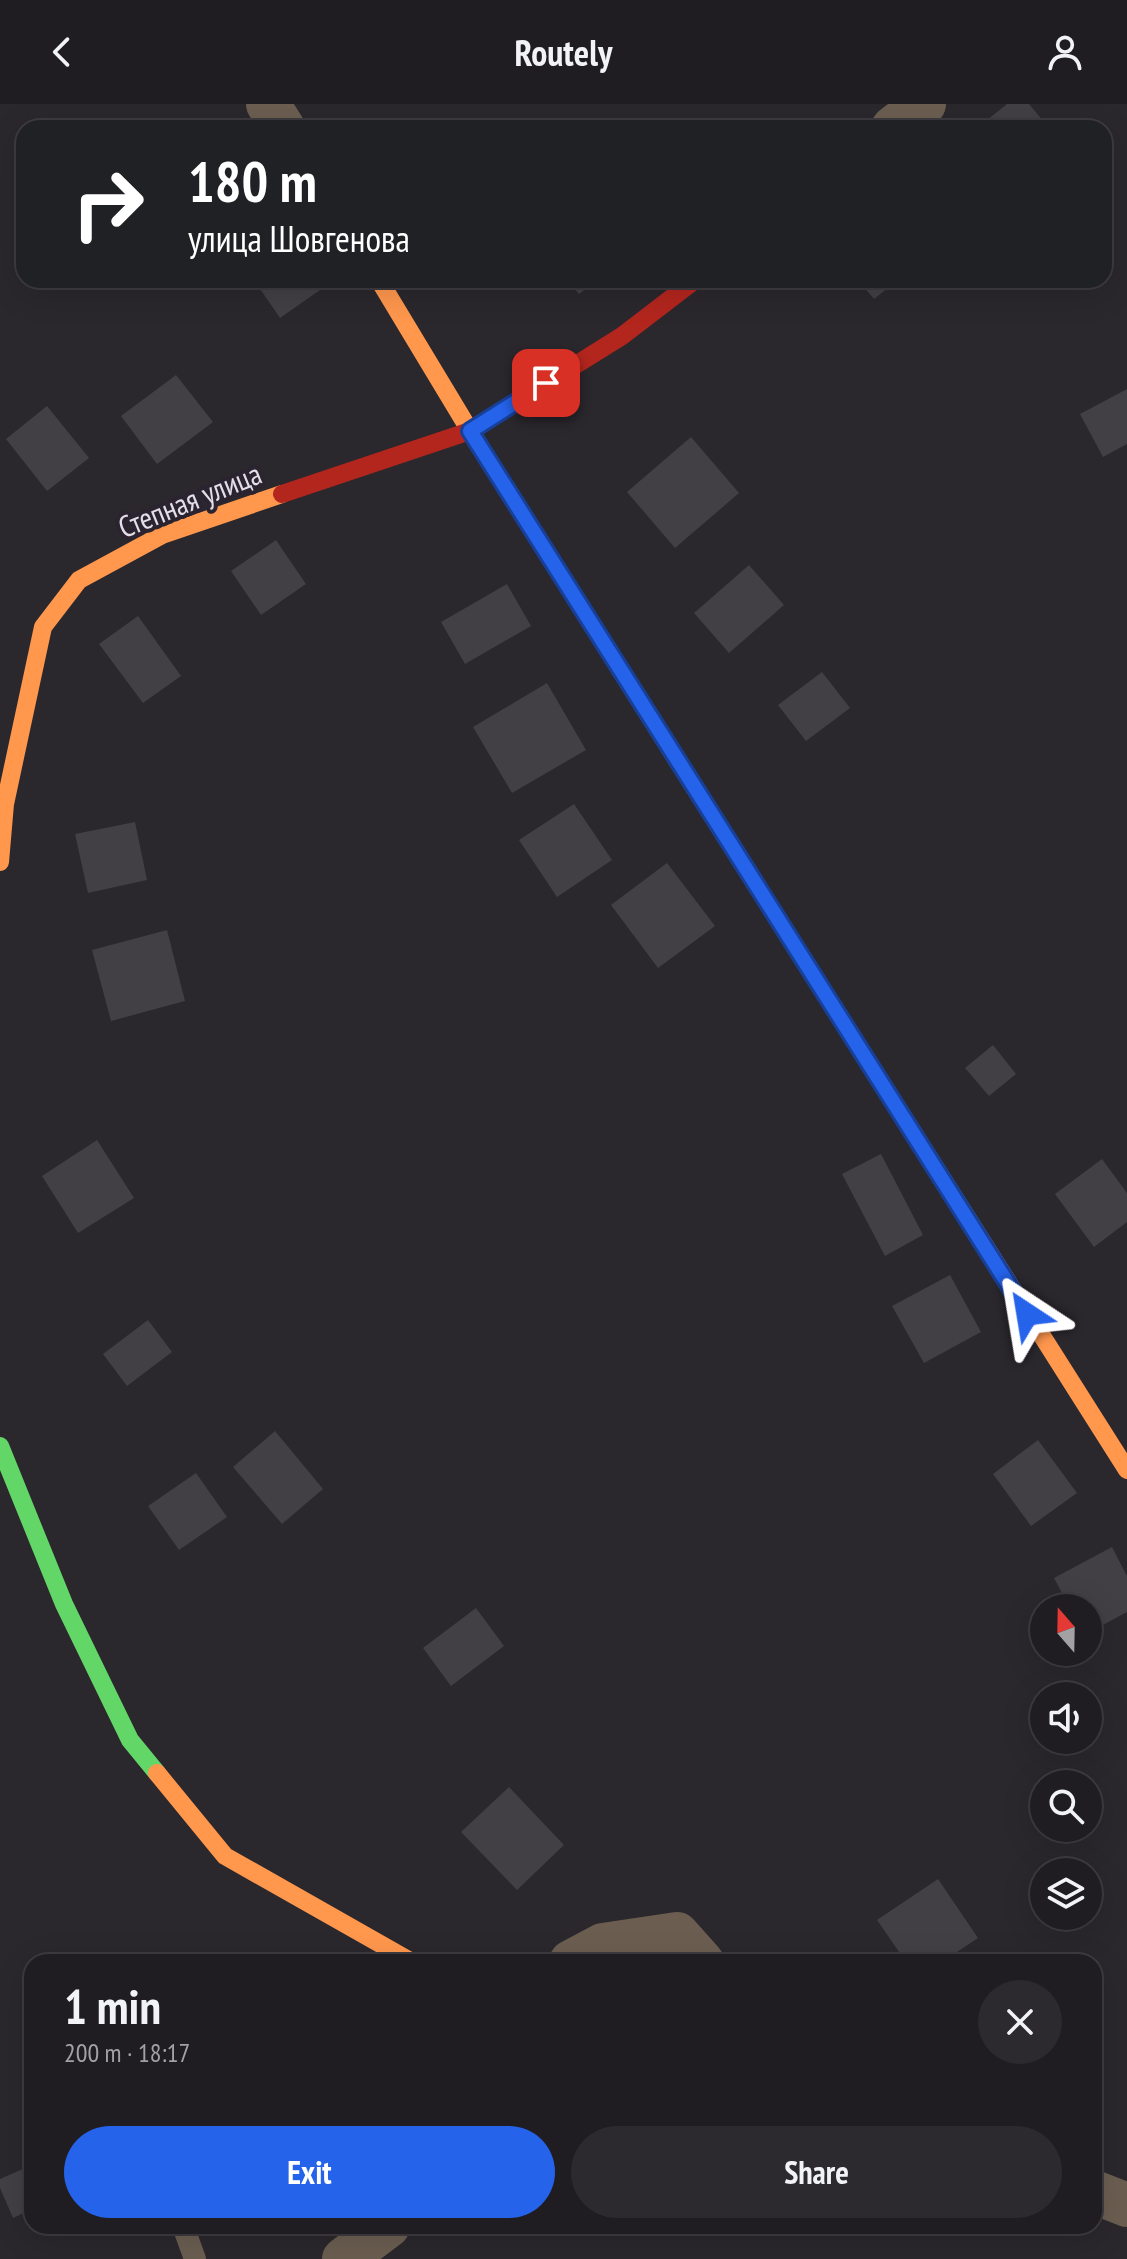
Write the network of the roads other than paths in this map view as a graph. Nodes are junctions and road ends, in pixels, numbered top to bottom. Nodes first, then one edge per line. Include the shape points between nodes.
1 (924, 104) edge
2 (903, 120) edge
3 (384, 288) edge
4 (685, 288) edge
5 (470, 431) junction
6 (0, 862) edge
7 (0, 1446) edge
8 (1127, 1470) edge
9 (398, 1954) edge
10 (586, 1954) edge
11 (695, 1954) edge
12 (1102, 2195) edge
13 (1127, 2205) edge
14 (186, 2234) edge
15 (377, 2234) edge
16 (195, 2259) edge
17 (344, 2259) edge

1 - 2 street
3 - 5 street
4 - 5 street, Степная улица via 622,336
5 - 6 street, Степная улица via 162,535 79,580 43,627 5,804
5 - 8 street
7 - 9 street via 64,1604 130,1740 225,1856
10 - 11 street via 603,1945 677,1934
12 - 13 street
14 - 16 lane
15 - 17 street

